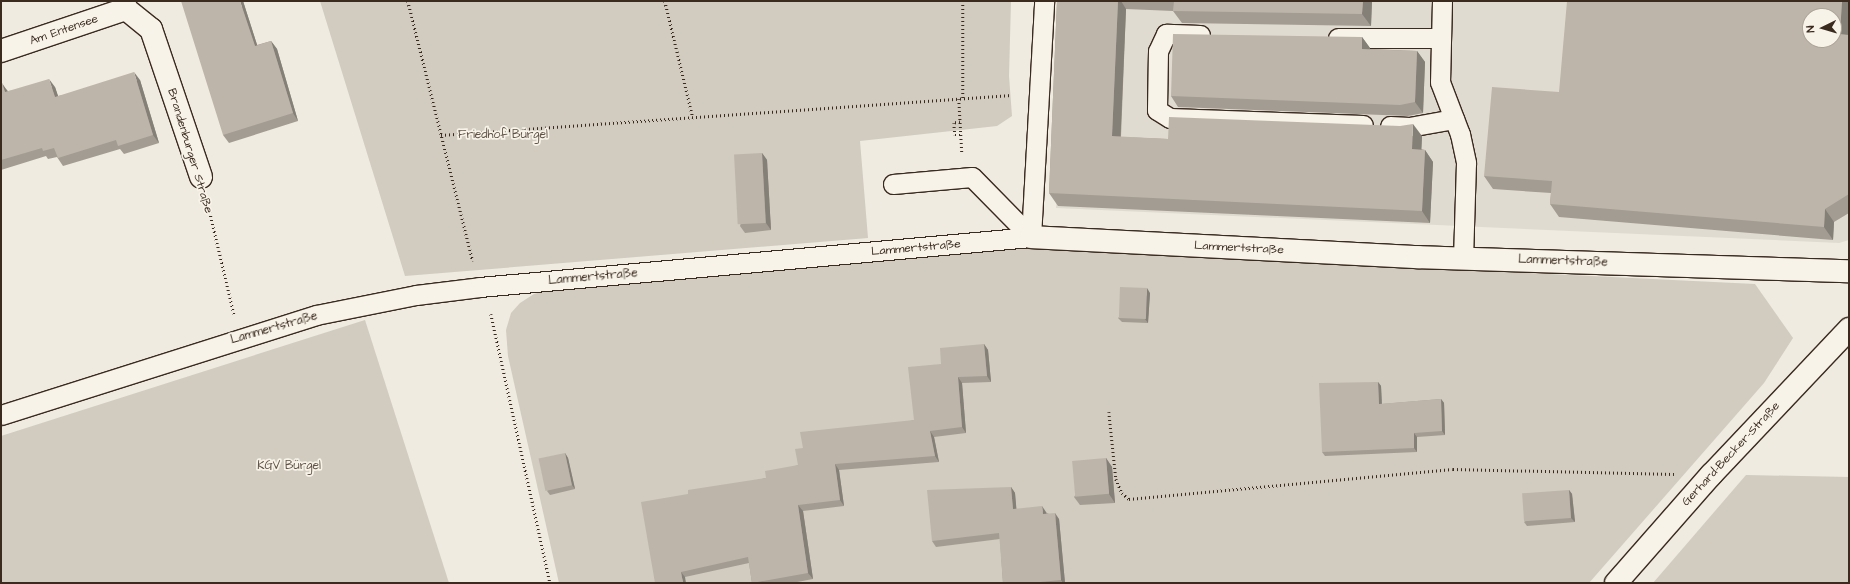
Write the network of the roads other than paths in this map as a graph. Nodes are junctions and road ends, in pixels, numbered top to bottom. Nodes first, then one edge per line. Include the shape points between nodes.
1 (1044, 1) edge
2 (1442, 1) edge
3 (125, 5) edge
4 (1221, 36) edge
5 (1322, 38) edge
6 (1441, 38) junction
7 (1, 51) edge
8 (1454, 119) junction
9 (201, 177) road end
10 (894, 184) dead end
11 (1031, 237) junction
12 (1462, 258) junction
13 (1849, 271) edge
14 (1849, 329) edge
15 (1, 415) edge
16 (1616, 583) edge

1 - 11 lane
2 - 6 lane
3 - 7 street, Am Entensee
3 - 9 street, Brandenburger Straße via 151,29
4 - 8 lane via 1166,34 1158,51 1157,110 1170,118 1409,127
5 - 6 lane
6 - 8 lane via 1440,82
8 - 12 lane via 1466,163
10 - 11 lane via 972,177
11 - 12 street, Lammertstraße
11 - 15 lane, Lammertstraße via 416,295 316,315
12 - 13 street, Lammertstraße
14 - 16 street, Gerhard-Becker-Straße via 1711,475

